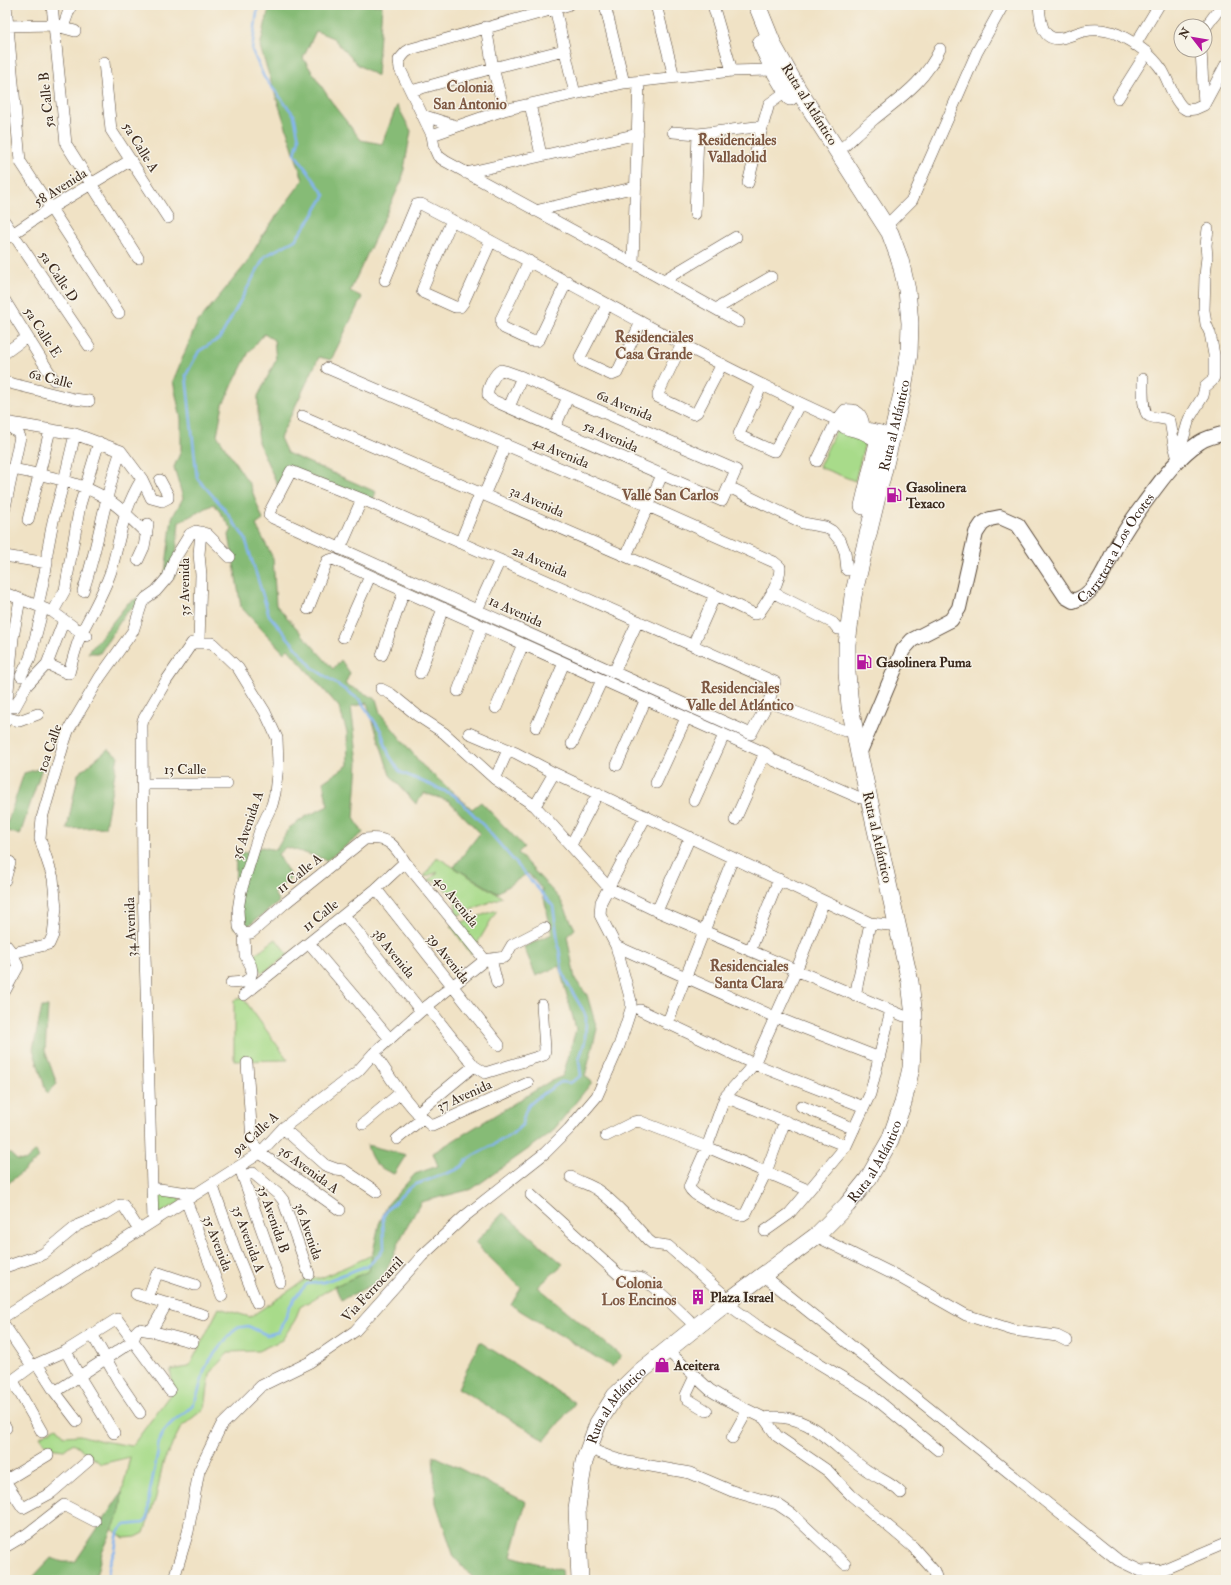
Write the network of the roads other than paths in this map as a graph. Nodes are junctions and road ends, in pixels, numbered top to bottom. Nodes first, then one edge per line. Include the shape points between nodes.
1 (6, 5) edge
2 (52, 5) edge
3 (71, 5) edge
4 (568, 5) edge
5 (605, 5) edge
6 (656, 5) edge
7 (713, 5) edge
8 (748, 5) edge
9 (757, 5) edge
10 (1003, 5) edge
11 (1039, 5) edge
12 (1160, 5) edge
13 (1222, 5) edge
14 (555, 8) junction
15 (1212, 18) edge
16 (7, 26) edge
17 (58, 26) junction
18 (486, 27) junction
19 (75, 31) dead end
20 (1135, 45) junction
21 (940, 49) dead end
22 (564, 50) junction
23 (1147, 52) junction
24 (1201, 58) edge
25 (104, 62) dead end
26 (1226, 64) edge
27 (493, 68) junction
28 (774, 70) junction
29 (732, 71) junction
30 (674, 77) junction
31 (639, 81) junction
32 (624, 83) junction
33 (412, 91) junction
34 (575, 94) junction
35 (789, 94) junction
36 (1118, 98) dead end
37 (530, 104) junction
38 (1204, 105) junction
39 (504, 110) junction
40 (422, 115) junction
41 (456, 126) junction
42 (762, 128) junction
43 (673, 132) dead end
44 (638, 134) junction
45 (698, 134) junction
46 (432, 135) junction
47 (839, 151) junction
48 (541, 156) junction
49 (131, 160) junction
50 (466, 173) junction
51 (748, 183) dead end
52 (91, 185) junction
53 (636, 187) junction
54 (51, 208) junction
55 (535, 211) junction
56 (695, 214) dead end
57 (168, 218) dead end
58 (452, 220) junction
59 (5, 222) edge
60 (886, 226) junction
61 (1208, 229) dead end
62 (9, 237) edge
63 (736, 237) dead end
64 (491, 241) junction
65 (138, 258) dead end
66 (529, 261) junction
67 (634, 263) junction
68 (771, 277) dead end
69 (385, 280) dead end
70 (664, 280) junction
71 (567, 281) junction
72 (5, 301) edge
73 (607, 305) junction
74 (716, 309) junction
75 (119, 313) dead end
76 (641, 322) junction
77 (739, 322) dead end
78 (27, 337) junction
79 (682, 344) junction
80 (89, 346) dead end
81 (5, 353) edge
82 (722, 364) junction
83 (328, 368) dead end
84 (522, 377) junction
85 (1143, 379) dead end
86 (54, 380) dead end
87 (5, 382) edge
88 (762, 385) junction
89 (489, 397) joint
90 (568, 397) junction
91 (89, 401) dead end
92 (800, 403) junction
93 (509, 407) junction
94 (302, 416) dead end
95 (837, 420) junction
96 (5, 422) edge
97 (555, 427) junction
98 (50, 430) junction
99 (1226, 433) edge
100 (75, 434) junction
101 (880, 436) junction
102 (99, 442) junction
103 (506, 444) junction
104 (121, 451) junction
105 (1180, 459) junction
106 (817, 461) dead end
107 (879, 463) junction
108 (40, 474) junction
109 (10, 475) edge
110 (662, 475) junction
111 (142, 479) junction
112 (160, 480) dead end
113 (64, 481) junction
114 (728, 487) junction
115 (85, 488) junction
116 (482, 494) junction
117 (107, 498) junction
118 (362, 499) junction
119 (648, 506) junction
120 (5, 507) edge
121 (125, 513) junction
122 (269, 515) joint
123 (28, 520) dead end
124 (201, 532) junction
125 (460, 543) junction
126 (340, 549) junction
127 (5, 556) edge
128 (626, 556) junction
129 (230, 557) dead end
130 (138, 560) dead end
131 (500, 560) junction
132 (47, 563) junction
133 (847, 570) junction
134 (370, 576) junction
135 (83, 591) dead end
136 (404, 591) junction
137 (772, 592) junction
138 (5, 593) edge
139 (715, 595) junction
140 (20, 599) junction
141 (443, 608) junction
142 (45, 609) junction
143 (308, 609) dead end
144 (477, 610) junction
145 (64, 620) junction
146 (638, 621) junction
147 (482, 626) junction
148 (838, 629) junction
149 (84, 634) junction
150 (343, 637) dead end
151 (194, 644) junction
152 (523, 644) junction
153 (693, 645) junction
154 (382, 655) dead end
155 (564, 663) junction
156 (47, 664) junction
157 (614, 672) junction
158 (420, 673) dead end
159 (21, 676) dead end
160 (602, 680) junction
161 (381, 689) dead end
162 (458, 691) dead end
163 (646, 699) junction
164 (769, 701) junction
165 (496, 708) dead end
166 (38, 714) dead end
167 (6, 716) edge
168 (686, 718) junction
169 (536, 727) dead end
170 (845, 731) junction
171 (470, 733) dead end
172 (724, 734) junction
173 (572, 744) dead end
174 (508, 750) junction
175 (765, 753) junction
176 (859, 754) junction
177 (617, 765) dead end
178 (554, 773) junction
179 (495, 780) junction
180 (656, 783) dead end
181 (142, 784) junction
182 (227, 784) dead end
183 (598, 793) junction
184 (859, 794) junction
185 (694, 801) dead end
186 (535, 806) junction
187 (646, 816) junction
188 (735, 820) dead end
189 (690, 837) junction
190 (375, 838) joint
191 (571, 845) junction
192 (403, 858) junction
193 (733, 858) junction
194 (10, 862) dead end
195 (779, 879) junction
196 (5, 880) edge
197 (609, 888) junction
198 (376, 889) junction
199 (824, 901) junction
200 (657, 911) junction
201 (344, 915) junction
202 (870, 923) junction
203 (889, 925) junction
204 (545, 928) dead end
205 (704, 932) junction
206 (244, 934) junction
207 (308, 943) junction
208 (5, 944) edge
209 (616, 946) junction
210 (750, 951) junction
211 (9, 954) edge
212 (488, 960) junction
213 (796, 971) junction
214 (686, 978) junction
215 (231, 983) dead end
216 (497, 983) dead end
217 (453, 986) junction
218 (5, 991) edge
219 (244, 995) dead end
220 (855, 996) junction
221 (542, 1005) dead end
222 (424, 1008) junction
223 (640, 1010) dead end
224 (897, 1013) junction
225 (775, 1017) junction
226 (667, 1024) junction
227 (390, 1039) junction
228 (499, 1045) dead end
229 (374, 1053) junction
230 (880, 1058) junction
231 (247, 1063) dead end
232 (754, 1064) junction
233 (474, 1066) junction
234 (528, 1082) dead end
235 (400, 1093) junction
236 (725, 1097) junction
237 (802, 1106) dead end
238 (864, 1107) junction
239 (420, 1116) junction
240 (785, 1122) junction
241 (363, 1124) dead end
242 (283, 1128) junction
243 (854, 1129) junction
244 (606, 1136) dead end
245 (397, 1139) dead end
246 (846, 1146) junction
247 (707, 1147) junction
248 (260, 1153) junction
249 (242, 1172) junction
250 (766, 1172) junction
251 (571, 1177) dead end
252 (212, 1184) junction
253 (152, 1188) junction
254 (808, 1190) junction
255 (377, 1192) dead end
256 (196, 1194) junction
257 (531, 1195) dead end
258 (186, 1200) junction
259 (340, 1210) dead end
260 (153, 1220) junction
261 (139, 1230) junction
262 (765, 1231) dead end
263 (816, 1236) junction
264 (5, 1266) edge
265 (308, 1274) dead end
266 (764, 1275) junction
267 (280, 1282) dead end
268 (195, 1285) dead end
269 (136, 1294) dead end
270 (222, 1296) dead end
271 (148, 1298) junction
272 (724, 1298) junction
273 (166, 1303) junction
274 (257, 1303) dead end
275 (204, 1315) dead end
276 (5, 1316) edge
277 (689, 1320) junction
278 (5, 1326) edge
279 (151, 1331) junction
280 (92, 1334) junction
281 (133, 1341) junction
282 (1067, 1341) dead end
283 (193, 1342) dead end
284 (66, 1351) junction
285 (668, 1351) junction
286 (105, 1358) junction
287 (34, 1365) junction
288 (79, 1376) junction
289 (695, 1376) junction
290 (9, 1383) edge
291 (170, 1391) dead end
292 (55, 1392) junction
293 (707, 1411) dead end
294 (747, 1411) junction
295 (140, 1413) dead end
296 (764, 1418) junction
297 (77, 1421) dead end
298 (42, 1432) dead end
299 (114, 1433) dead end
300 (732, 1438) dead end
301 (588, 1448) junction
302 (938, 1450) dead end
303 (48, 1454) dead end
304 (88, 1462) dead end
305 (5, 1481) edge
306 (901, 1493) dead end
307 (95, 1521) dead end
308 (1226, 1543) edge
309 (5, 1547) edge
310 (845, 1564) dead end
311 (172, 1580) edge
312 (570, 1580) edge
313 (580, 1580) edge
314 (937, 1580) edge

1 - 16 street
2 - 17 street, 5a Calle B
3 - 17 street
4 - 14 street
5 - 32 street
6 - 30 street
7 - 29 street
8 - 28 highway, Ruta al Atlántico
9 - 47 highway, Ruta al Atlántico via 774,47 797,88
10 - 60 street via 977,52 912,200
11 - 20 street via 1041,26 1052,37 1060,38 1085,31 1105,31 1115,33
12 - 20 street
13 - 15 street
14 - 18 street
14 - 22 street
16 - 17 street
16 - 54 street via 20,161
17 - 19 street
17 - 52 street, 5a Calle B via 66,144
18 - 27 street
18 - 33 street via 406,52 399,63
20 - 23 street
21 - 47 street via 930,69 918,83
22 - 27 street
22 - 34 street
23 - 36 street
23 - 38 street via 1162,70 1182,108 1195,109
24 - 38 street
25 - 49 street, 5a Calle A via 110,125
26 - 38 street
27 - 33 street
27 - 39 street
28 - 29 street
28 - 35 highway, Ruta al Atlántico
29 - 30 street
30 - 31 street
31 - 32 street
31 - 44 street
32 - 34 street
33 - 40 street
34 - 37 street
35 - 42 street via 769,104
35 - 101 highway, Ruta al Atlántico via 873,224 893,277 901,327 893,386
37 - 39 street
37 - 48 street
39 - 41 street
40 - 41 street
40 - 46 street
41 - 46 street
42 - 45 street
42 - 51 street
43 - 45 street
44 - 48 street
44 - 53 street
45 - 56 street
46 - 50 street via 438,156
47 - 60 highway, Ruta al Atlántico
48 - 50 street
49 - 52 street, 58 Avenida
49 - 57 street, 5a Calle A
50 - 55 street
52 - 54 street, 58 Avenida
52 - 65 street, 5a Calle B
53 - 55 street
53 - 67 street
54 - 62 street, 58 Avenida
54 - 75 street
55 - 67 street
58 - 64 street
58 - 64 street via 423,288 424,293 460,307
58 - 69 street via 421,204 416,205
59 - 62 street, 5a Calle D
60 - 107 highway, Ruta al Atlántico via 900,260 907,290 910,323 909,354 902,394
61 - 105 street via 1204,310 1214,355 1214,377 1205,387 1203,396 1189,419
62 - 80 street, 5a Calle D
63 - 70 street
64 - 66 street
66 - 71 street
66 - 71 street via 501,320 504,328 537,341
67 - 70 street
68 - 74 street
70 - 74 street
71 - 73 street
72 - 78 street, 5a Calle E
73 - 76 street
73 - 76 street via 580,357 582,361 612,375 617,373
74 - 77 street
76 - 79 street
78 - 81 street
78 - 86 street, 5a Calle E
79 - 82 street
79 - 82 street via 658,397 694,414
82 - 88 street
83 - 103 street, 4a Avenida
84 - 89 street, 6a Avenida via 506,370 497,372 488,392
84 - 90 street, 6a Avenida
84 - 93 street
85 - 105 street via 1146,414 1170,421 1174,445
87 - 91 street, 6a Calle
88 - 92 street
88 - 92 street via 740,436 775,451
89 - 93 street, 5a Avenida
90 - 97 street
90 - 114 street, 6a Avenida via 736,470
92 - 95 street
93 - 97 street, 5a Avenida
94 - 116 street, 3a Avenida
95 - 101 street via 850,420 860,429
95 - 106 street
96 - 98 street
96 - 109 street via 18,432 20,437
97 - 110 street, 5a Avenida
98 - 100 street
98 - 108 street
99 - 105 main road, Carretera a Los Ocotes via 1201,441
100 - 102 street
100 - 113 street
101 - 107 highway, Ruta al Atlántico
102 - 104 street
102 - 115 street
103 - 116 street
103 - 119 street, 4a Avenida
104 - 111 street
104 - 117 street
105 - 176 main road, Carretera a Los Ocotes via 1161,480 1126,530 1100,577 1082,599 1073,601 1066,597 1018,526 1000,517 982,524 976,533 959,608 951,620 912,640 903,650
107 - 133 highway, Ruta al Atlántico
107 - 176 highway, Ruta al Atlántico via 853,596 847,644 850,706
108 - 109 street
108 - 113 street
108 - 123 street
109 - 120 street
110 - 114 street, 5a Avenida via 722,501
110 - 119 street
111 - 112 street via 151,498 162,501 168,498 168,495
111 - 121 street
113 - 115 street
113 - 132 street via 53,521
114 - 133 street via 803,523 832,531 845,552
115 - 117 street
115 - 142 street via 75,528 65,590
116 - 125 street
116 - 128 street, 3a Avenida
117 - 121 street
117 - 135 street
118 - 122 street, 2a Avenida via 291,471
118 - 125 street, 2a Avenida
118 - 126 street
119 - 128 street
119 - 137 street, 4a Avenida via 774,562 780,567 780,574
121 - 130 street via 148,529
121 - 149 street via 110,572
122 - 126 street, 1a Avenida
124 - 129 street via 207,534
124 - 151 street, 35 Avenida via 201,575
124 - 211 street, 10a Calle via 190,534 174,560 168,577 142,603 133,631 100,677 68,731 42,818 40,839 53,878 56,920 52,940 49,944
125 - 131 street, 2a Avenida
126 - 144 street, 1a Avenida
127 - 132 street
128 - 139 street, 3a Avenida
131 - 144 street
131 - 146 street, 2a Avenida
132 - 142 street
133 - 148 highway, Ruta al Atlántico
134 - 136 street
134 - 143 street via 333,559 327,561
134 - 150 street
136 - 141 street
136 - 154 street
137 - 139 street, 3a Avenida via 759,614
137 - 148 street
138 - 140 street
139 - 153 street
140 - 142 street
140 - 167 street via 13,638
141 - 147 street
141 - 158 street
142 - 145 street
142 - 159 street via 30,658
144 - 157 street, 1a Avenida
145 - 149 street
145 - 156 street
146 - 153 street, 2a Avenida
146 - 157 street
147 - 152 street
147 - 162 street
148 - 170 highway, Ruta al Atlántico via 838,685
149 - 156 street via 69,673
151 - 181 street, 34 Avenida via 166,681 143,720
151 - 206 street, 36 Avenida A via 212,643 238,668 265,712 277,738 278,765 272,806 260,830 241,891 238,910 240,928
152 - 155 street
152 - 165 street
153 - 164 street, 2a Avenida via 775,682
155 - 160 street
155 - 169 street
156 - 167 street via 27,685 15,707
157 - 164 street, 1a Avenida via 751,734
160 - 163 street
160 - 173 street
161 - 179 street via 444,733
163 - 168 street
163 - 177 street
164 - 170 street
166 - 167 street via 19,721
168 - 172 street
168 - 180 street
170 - 184 highway, Ruta al Atlántico
171 - 174 street
172 - 175 street
172 - 185 street
174 - 178 street
174 - 179 street
175 - 184 street via 776,754
175 - 188 street
176 - 263 highway, Ruta al Atlántico via 910,982 914,1016 911,1068 903,1103 890,1140 868,1179
178 - 183 street
178 - 186 street
179 - 186 street
181 - 182 street, 13 Calle
181 - 253 street, 34 Avenida
183 - 187 street
183 - 191 street
184 - 203 highway, Ruta al Atlántico
186 - 191 street
187 - 189 street
187 - 197 street, Via Ferrocarril
189 - 193 street
189 - 200 street
190 - 192 street, 40 Avenida via 385,839
190 - 206 street, 11 Calle A via 365,839 251,933
191 - 197 street
192 - 198 street, 11 Calle
192 - 212 street, 40 Avenida
193 - 195 street
193 - 205 street
194 - 196 street
195 - 199 street
195 - 210 street
197 - 200 street
197 - 209 street, Via Ferrocarril via 602,902 600,915
198 - 201 street, 11 Calle
198 - 217 street, 39 Avenida
199 - 202 street
199 - 213 street
200 - 205 street
201 - 207 street, 11 Calle
201 - 222 street, 38 Avenida
202 - 203 street
202 - 220 street
203 - 224 highway, Ruta al Atlántico via 896,954
204 - 212 street, 9a Calle A via 512,945 505,957
205 - 210 street
205 - 214 street
206 - 215 street, 36 Avenida A via 245,955 252,972 250,978 244,982
207 - 219 street, 11 Calle
207 - 227 street
208 - 211 street
209 - 214 street
209 - 311 street, Via Ferrocarril via 631,1009 619,1046 597,1096 545,1153 465,1216 422,1256 355,1331 310,1362 261,1386 221,1426 199,1471 188,1532
210 - 213 street
211 - 218 street via 18,967
212 - 216 street
212 - 217 street, 9a Calle A
213 - 220 street
213 - 225 street
214 - 225 street
214 - 226 street
217 - 222 street, 9a Calle A
217 - 228 street, 39 Avenida
220 - 224 street
221 - 233 street via 544,1055 490,1073 484,1073
222 - 227 street, 9a Calle A
222 - 233 street, 38 Avenida
223 - 226 street
224 - 230 street
224 - 272 highway, Ruta al Atlántico via 901,1067 893,1102 881,1136 860,1173 807,1230
225 - 230 street
225 - 232 street
226 - 232 street
227 - 229 street, 9a Calle A
229 - 235 street
229 - 242 street, 9a Calle A via 358,1070
230 - 238 street
231 - 248 street via 252,1142
232 - 236 street
232 - 238 street
233 - 239 street
234 - 239 street, 37 Avenida via 432,1126
235 - 239 street
235 - 241 street
236 - 240 street
236 - 247 street
237 - 243 street
238 - 243 street
239 - 245 street
240 - 246 street
240 - 250 street
242 - 248 street, 9a Calle A
242 - 255 street via 325,1165 344,1170
243 - 246 street
244 - 247 street via 639,1121
246 - 254 street
247 - 250 street
247 - 250 street via 689,1187 690,1190 697,1196 739,1215 746,1213
248 - 249 street, 9a Calle A
248 - 259 street, 36 Avenida A
249 - 252 street, 9a Calle A
249 - 265 street, 36 Avenida via 253,1173 283,1200
249 - 267 street, 35 Avenida B
250 - 254 street
251 - 272 street via 598,1191 653,1244 668,1246
252 - 256 street, 9a Calle A
252 - 274 street, 35 Avenida A
253 - 256 street
253 - 260 street, 34 Avenida
254 - 262 street via 789,1214
256 - 258 street, 9a Calle A
257 - 277 street via 618,1274 647,1282
258 - 260 street, 9a Calle A
258 - 270 street, 35 Avenida
260 - 261 street, 9a Calle A
261 - 264 street via 123,1205 120,1205 107,1214 78,1225 43,1254
261 - 276 street, 9a Calle A
263 - 266 highway, Ruta al Atlántico
263 - 282 street via 966,1315 1013,1330 1057,1336
266 - 272 highway, Ruta al Atlántico
266 - 308 street via 1118,1560 1141,1571 1162,1570
268 - 271 street via 159,1273
269 - 271 street
271 - 273 street
272 - 277 highway, Ruta al Atlántico
272 - 285 highway, Ruta al Atlántico
272 - 302 street via 759,1327 871,1396
273 - 275 street
273 - 279 street
277 - 312 highway, Ruta al Atlántico via 634,1364 589,1418 576,1452 566,1517
278 - 287 street
279 - 281 street via 139,1329
279 - 283 street
280 - 281 street via 117,1319
280 - 284 street
280 - 286 street
281 - 286 street
281 - 291 street
284 - 287 street
284 - 288 street
285 - 289 street
285 - 301 highway, Ruta al Atlántico via 641,1371 615,1396 598,1423
286 - 288 street
286 - 295 street
287 - 290 street
287 - 292 street
288 - 292 street
288 - 299 street
289 - 293 street via 686,1398
289 - 294 street via 710,1390
290 - 298 street
292 - 297 street
294 - 296 street
294 - 300 street
296 - 306 street via 790,1418 814,1428 868,1472
296 - 314 street via 777,1436 828,1471 851,1495 912,1547 934,1571
301 - 310 street via 628,1462 690,1473 732,1491 777,1504 792,1514
301 - 313 highway, Ruta al Atlántico via 577,1509
303 - 305 street
304 - 305 street via 51,1493 23,1508
307 - 309 street via 64,1505 27,1534

